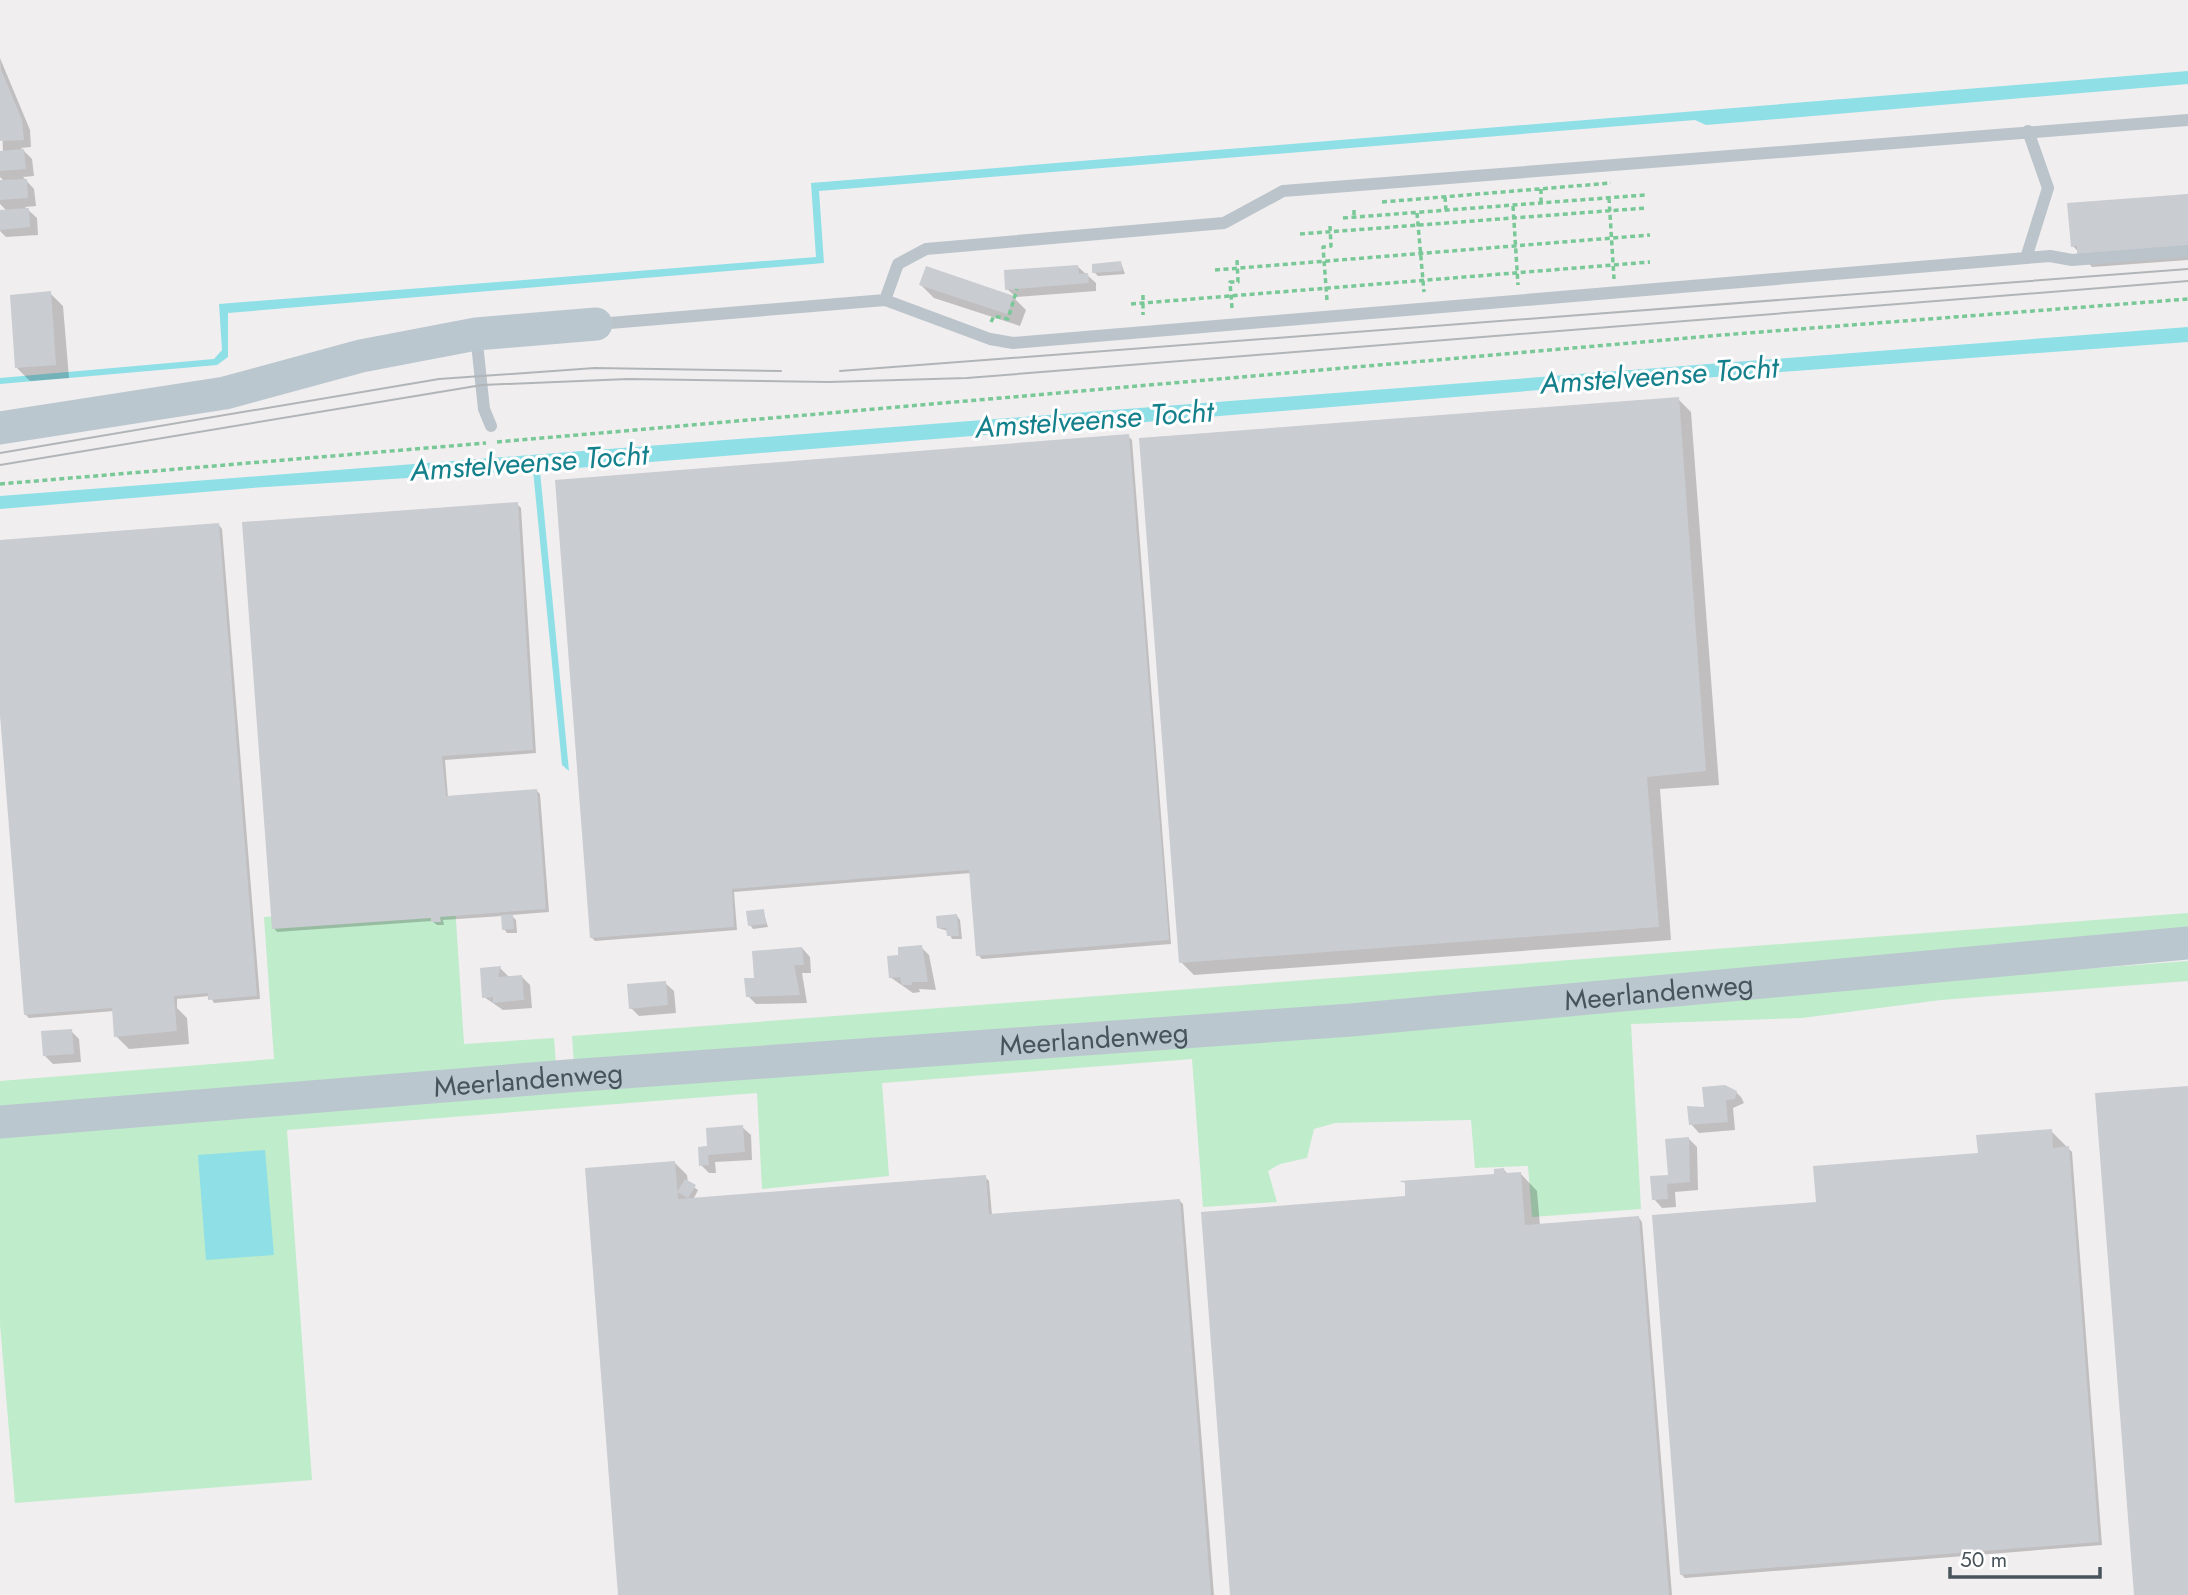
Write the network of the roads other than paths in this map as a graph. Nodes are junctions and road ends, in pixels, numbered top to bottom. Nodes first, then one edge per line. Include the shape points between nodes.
1 (2188, 120) edge
2 (2028, 131) junction
3 (2188, 250) edge
4 (2026, 258) junction
5 (885, 300) junction
6 (596, 324) joint
7 (476, 334) junction
8 (491, 426) dead end
9 (0, 428) edge
10 (2188, 943) edge
11 (0, 1122) edge

1 - 2 lane
2 - 4 lane via 2048,188
2 - 5 lane via 1283,191 1224,223 926,249 898,264
3 - 4 lane via 2072,260
4 - 5 lane via 1013,343 990,339
5 - 6 lane
6 - 7 street
7 - 8 lane via 484,409
7 - 9 street via 361,356 225,393
10 - 11 street, Meerlandenweg via 1351,1020

